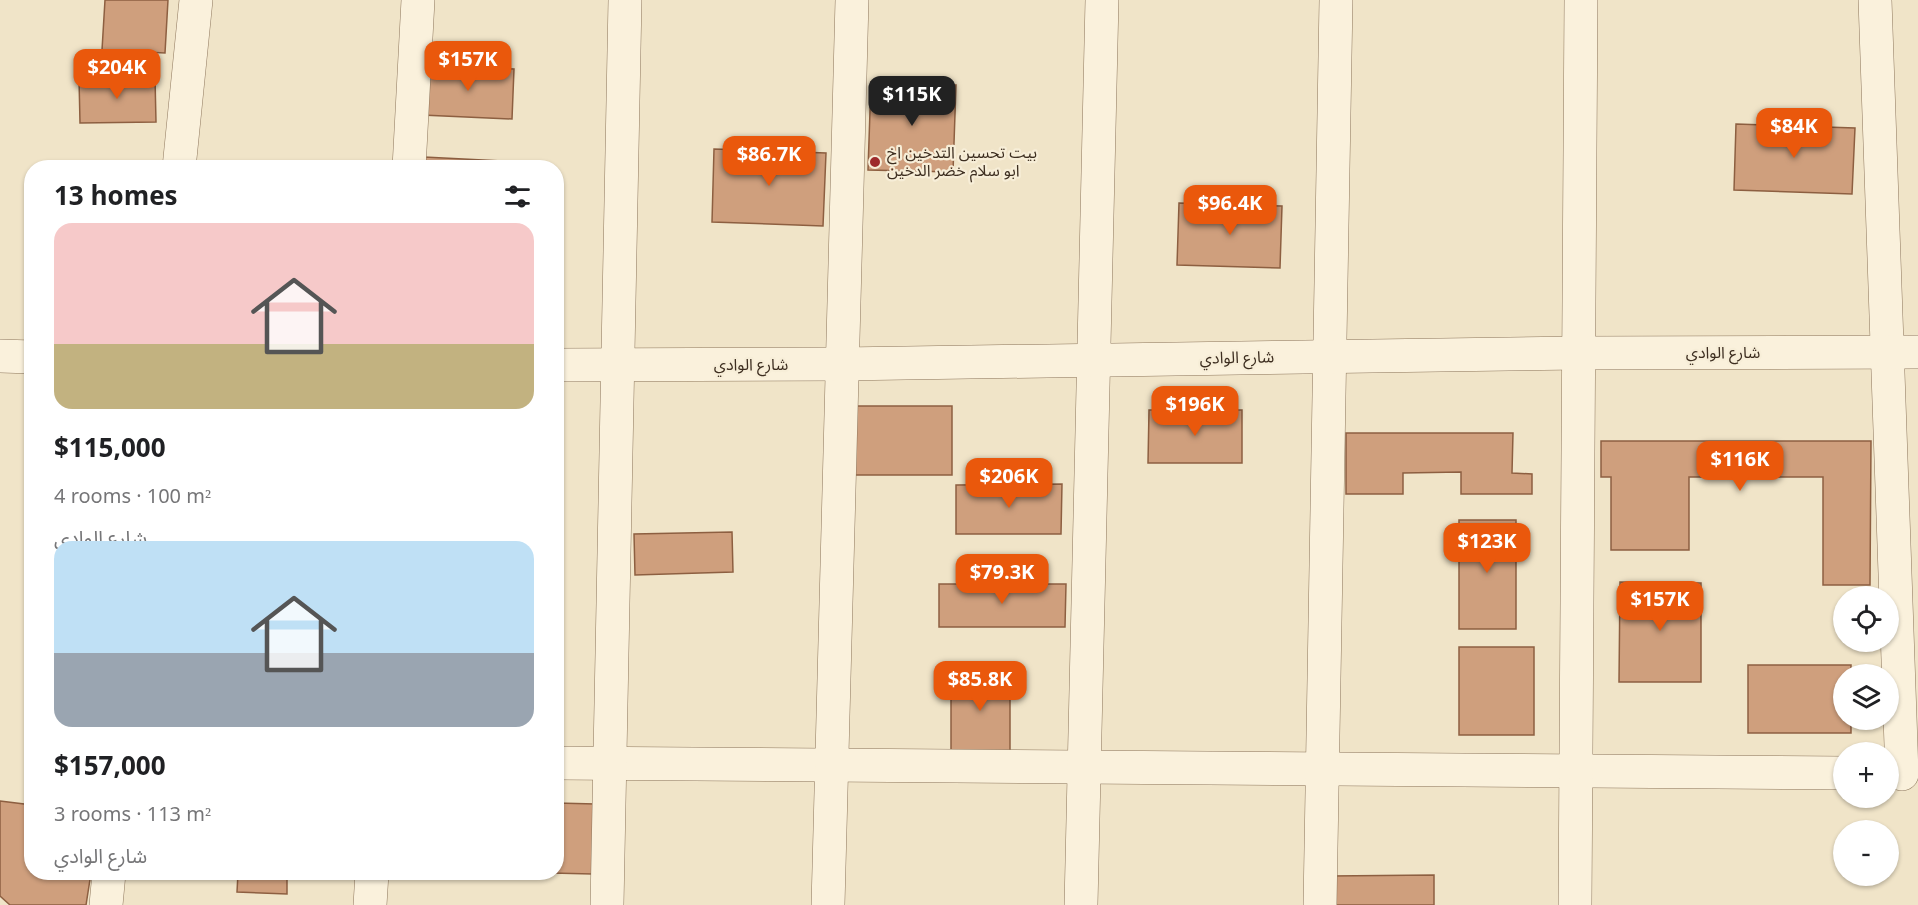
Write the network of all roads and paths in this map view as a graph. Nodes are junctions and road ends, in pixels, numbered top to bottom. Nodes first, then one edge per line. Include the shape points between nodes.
1 (196, 0) edge
2 (418, 0) edge
3 (625, 0) edge
4 (852, 0) edge
5 (1102, 0) edge
6 (1336, 0) edge
7 (1581, 0) edge
8 (1875, 0) edge
9 (180, 160) edge
10 (409, 160) edge
11 (1903, 352) edge
12 (1579, 353) junction
13 (0, 356) edge
14 (1330, 356) junction
15 (24, 357) edge
16 (1094, 361) junction
17 (842, 364) junction
18 (564, 365) edge
19 (617, 366) junction
20 (564, 763) edge
21 (610, 764) junction
22 (832, 765) junction
23 (1084, 767) junction
24 (1322, 768) junction
25 (1576, 770) junction
26 (1833, 773) edge
27 (1903, 774) edge
28 (108, 880) edge
29 (372, 880) edge
30 (106, 905) edge
31 (370, 905) edge
32 (607, 905) edge
33 (828, 905) edge
34 (1081, 905) edge
35 (1320, 905) edge
36 (1575, 905) edge

1 - 9 street
2 - 10 street
3 - 19 street
4 - 17 street
5 - 16 street
6 - 14 street
7 - 12 street
8 - 11 street
11 - 12 street, شارع الوادي
11 - 27 street
12 - 14 street, شارع الوادي
12 - 25 street
13 - 15 street
14 - 16 street, شارع الوادي
14 - 24 street
16 - 17 street, شارع الوادي
16 - 23 street
17 - 19 street, شارع الوادي
17 - 22 street
18 - 19 street, شارع الوادي
19 - 21 street
20 - 21 street
21 - 22 street
21 - 32 street
22 - 23 street
22 - 33 street
23 - 24 street
23 - 34 street
24 - 25 street
24 - 35 street
25 - 26 street
25 - 36 street
28 - 30 street
29 - 31 street

